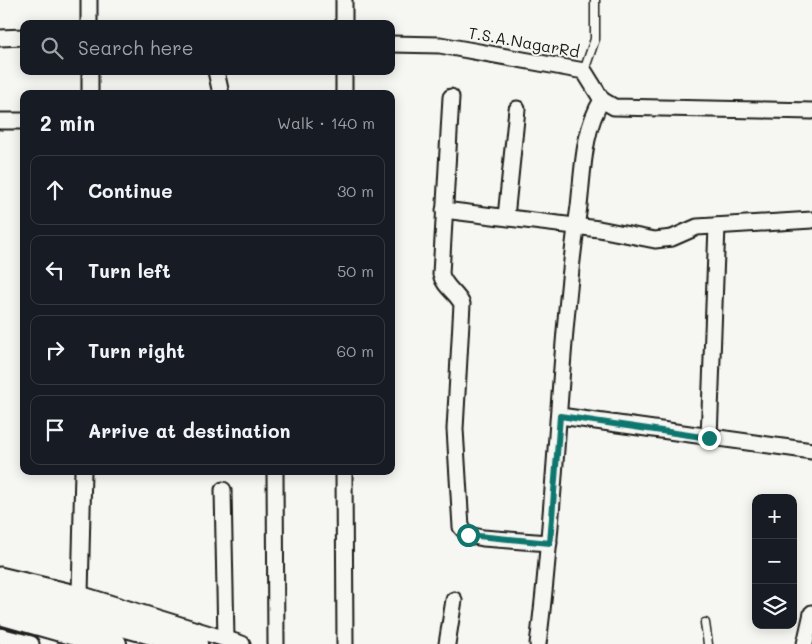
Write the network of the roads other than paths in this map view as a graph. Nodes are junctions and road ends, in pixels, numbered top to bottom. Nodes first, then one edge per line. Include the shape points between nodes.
1 (89, 0) edge
2 (344, 0) edge
3 (595, 0) edge
4 (89, 20) edge
5 (344, 20) edge
6 (20, 37) edge
7 (0, 38) edge
8 (395, 44) edge
9 (584, 71) junction
10 (90, 75) edge
11 (217, 75) edge
12 (344, 75) edge
13 (90, 90) edge
14 (220, 90) edge
15 (344, 90) edge
16 (450, 97) dead end
17 (604, 106) junction
18 (517, 109) dead end
19 (812, 111) edge
20 (0, 121) edge
21 (20, 121) edge
22 (444, 210) junction
23 (506, 217) junction
24 (812, 220) edge
25 (576, 226) junction
26 (717, 226) junction
27 (560, 416) junction
28 (709, 438) junction
29 (812, 451) edge
30 (83, 475) edge
31 (274, 475) edge
32 (344, 475) edge
33 (223, 490) dead end
34 (550, 543) junction
35 (0, 576) edge
36 (0, 590) edge
37 (80, 594) junction
38 (454, 600) dead end
39 (0, 612) edge
40 (812, 613) edge
41 (705, 624) dead end
42 (0, 636) edge
43 (226, 639) junction
44 (31, 644) edge
45 (114, 644) edge
46 (196, 644) edge
47 (242, 644) edge
48 (276, 644) edge
49 (345, 644) edge
50 (447, 644) edge
51 (538, 644) edge
52 (708, 644) edge
53 (805, 644) edge

1 - 4 street
2 - 5 street
3 - 9 lane via 595,39
6 - 7 street
8 - 9 street, T.S.A.NagarRd via 440,45
9 - 17 street, T.S.A.NagarRd
10 - 13 street
11 - 14 street
12 - 15 street
16 - 22 street
17 - 19 street
17 - 25 street via 590,122
18 - 23 street
20 - 21 street
22 - 23 street
22 - 34 street via 441,274 444,284 462,304 455,430 460,527 468,535 483,538
23 - 25 street
24 - 26 street
25 - 26 street via 655,240
25 - 27 street
26 - 28 street
27 - 28 street
27 - 34 street
28 - 29 street
30 - 37 street
31 - 48 street
32 - 49 street
33 - 43 street
34 - 51 street
35 - 37 street
36 - 46 main road
37 - 43 street
38 - 50 street
39 - 45 main road
40 - 53 street
41 - 52 lane
42 - 44 street
43 - 47 street

